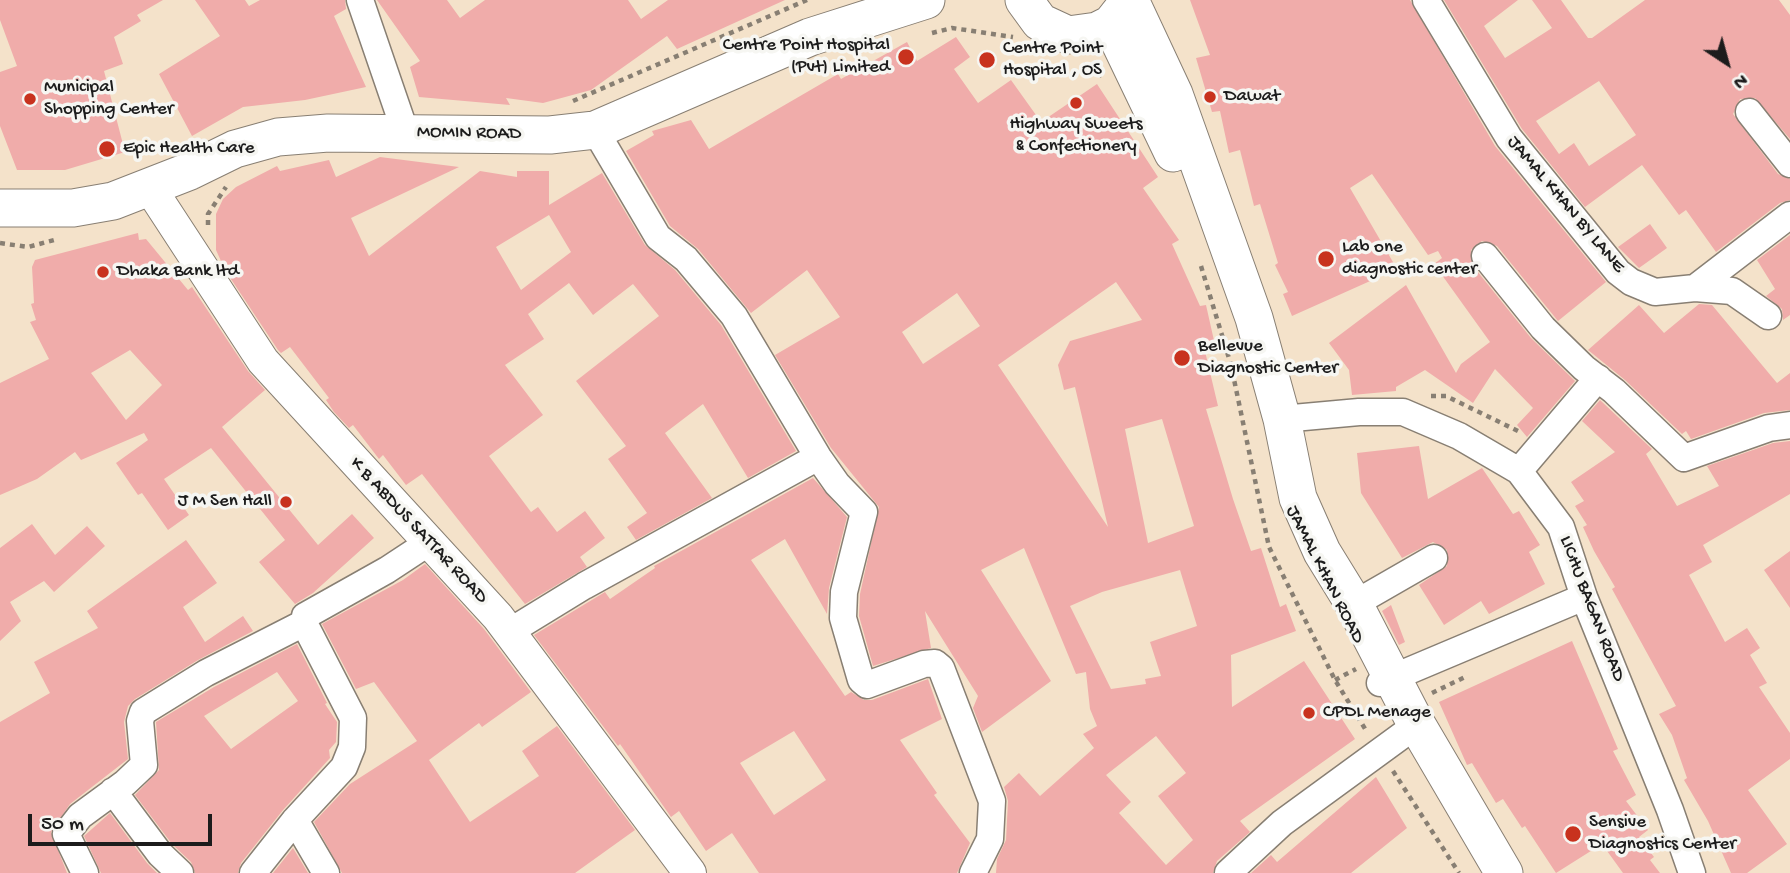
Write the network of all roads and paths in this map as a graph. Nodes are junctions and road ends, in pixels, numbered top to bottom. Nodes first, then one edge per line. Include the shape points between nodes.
1 (360, 0) edge
2 (926, 0) edge
3 (1024, 0) edge
4 (1426, 0) edge
5 (1123, 8) edge
6 (1749, 112) dead end
7 (595, 130) junction
8 (406, 134) junction
9 (1790, 164) edge
10 (150, 188) junction
11 (0, 208) edge
12 (1790, 215) edge
13 (1198, 255) dead end
14 (1485, 256) dead end
15 (1695, 288) junction
16 (1768, 316) dead end
17 (1598, 379) junction
18 (1790, 425) edge
19 (1267, 439) junction
20 (818, 457) junction
21 (1519, 471) junction
22 (428, 543) junction
23 (1434, 558) dead end
24 (1584, 597) junction
25 (1354, 604) junction
26 (304, 623) junction
27 (509, 632) junction
28 (1386, 681) junction
29 (1394, 741) junction
30 (113, 791) junction
31 (295, 820) junction
32 (163, 868) edge
33 (85, 873) edge
34 (253, 873) edge
35 (326, 873) edge
36 (690, 873) edge
37 (972, 873) edge
38 (1227, 873) edge
39 (1459, 873) edge
40 (1490, 873) edge
41 (1504, 873) edge
42 (1692, 873) edge

1 - 8 street
2 - 7 main road, MOMIN ROAD via 810,37
3 - 5 main road via 1040,22 1068,35 1083,35
4 - 15 street, JAMAL KHAN BY LANE via 1509,138 1618,272 1655,292
5 - 19 main road, JAMAL KHAN ROAD via 1234,310
6 - 9 street
7 - 8 main road, MOMIN ROAD via 550,135
7 - 20 street via 659,237 686,259 734,316
8 - 10 main road, MOMIN ROAD via 278,137 235,149
10 - 11 main road, MOMIN ROAD via 74,208
10 - 22 street, K B ABDUS SATTAR ROAD via 263,361
12 - 15 street
13 - 19 path via 1231,365
14 - 17 street via 1543,328
15 - 16 street, JAMAL KHAN BY LANE via 1732,291
17 - 18 street via 1684,458
17 - 21 street
19 - 21 street, LICHU BAGAN ROAD via 1359,412 1403,412 1459,436
19 - 25 main road via 1322,552
19 - 28 main road, JAMAL KHAN ROAD via 1287,512
19 - 29 path via 1269,547 1335,680
20 - 27 street
20 - 37 street via 864,512 844,592 843,618 863,685 935,663 970,740 992,801 989,839
21 - 24 street, LICHU BAGAN ROAD via 1561,527
22 - 26 street via 310,611
22 - 27 street, K B ABDUS SATTAR ROAD
23 - 25 street
24 - 28 street
24 - 42 street, LICHU BAGAN ROAD
25 - 28 main road
26 - 30 street via 206,673 143,712 139,721 144,765
26 - 31 street via 349,708 354,729 344,767
27 - 36 street, K B ABDUS SATTAR ROAD
28 - 29 main road, JAMAL KHAN ROAD
28 - 41 main road
29 - 38 street via 1282,823
29 - 39 path
29 - 40 main road, JAMAL KHAN ROAD
30 - 32 street
30 - 33 street via 80,816 66,834
31 - 34 street
31 - 35 street

